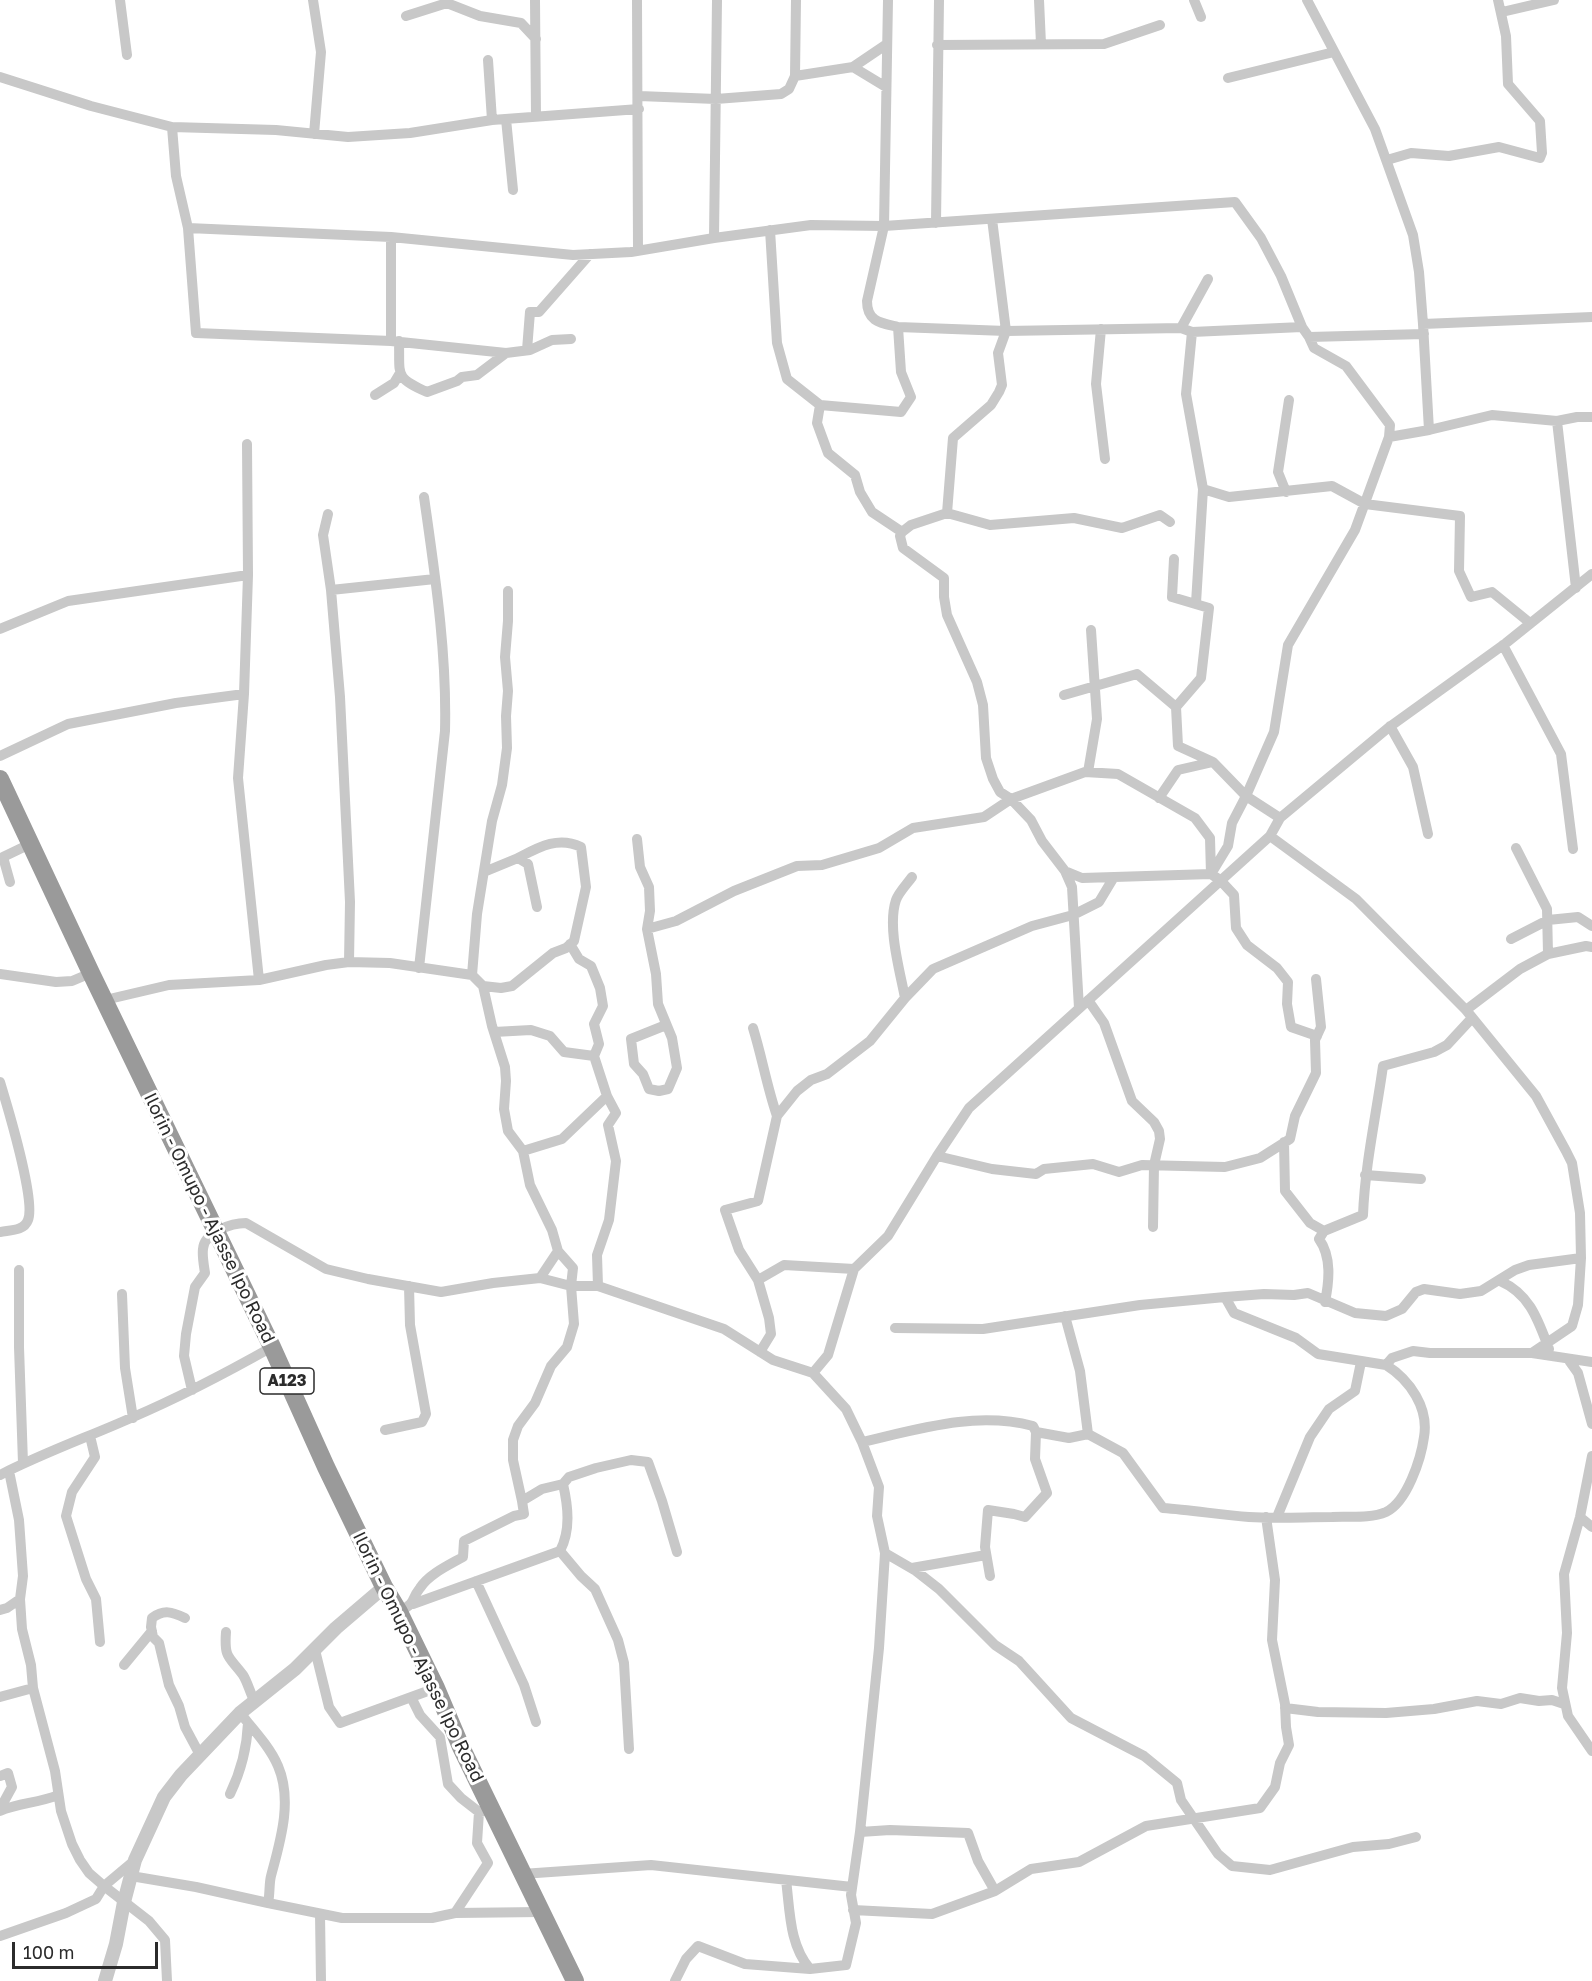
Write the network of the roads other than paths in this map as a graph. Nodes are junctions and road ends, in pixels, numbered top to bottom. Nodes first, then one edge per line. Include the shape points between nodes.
1 (120, 0) edge
2 (313, 0) edge
3 (535, 0) edge
4 (637, 0) edge
5 (717, 0) edge
6 (796, 0) edge
7 (888, 0) edge
8 (939, 0) edge
9 (1039, 0) edge
10 (1194, 0) edge
11 (1307, 0) edge
12 (1498, 0) edge
13 (1554, 0) edge
14 (1502, 12) junction
15 (406, 16) dead end
16 (1201, 17) dead end
17 (1160, 25) dead end
18 (536, 39) junction
19 (887, 44) junction
20 (1041, 44) junction
21 (937, 45) junction
22 (1334, 52) junction
23 (127, 55) dead end
24 (488, 60) dead end
25 (853, 67) junction
26 (795, 76) junction
27 (0, 77) edge
28 (1228, 78) dead end
29 (886, 87) junction
30 (639, 96) junction
31 (716, 99) junction
32 (639, 109) junction
33 (536, 117) junction
34 (506, 119) junction
35 (492, 120) junction
36 (172, 127) junction
37 (314, 135) junction
38 (1387, 160) junction
39 (513, 190) dead end
40 (992, 219) junction
41 (936, 223) junction
42 (884, 226) junction
43 (188, 228) junction
44 (770, 230) junction
45 (391, 237) junction
46 (714, 238) junction
47 (638, 251) junction
48 (590, 254) junction
49 (1208, 279) dead end
50 (1592, 317) edge
51 (898, 327) junction
52 (1181, 328) junction
53 (1101, 329) junction
54 (1424, 329) junction
55 (1006, 331) junction
56 (1192, 332) junction
57 (1305, 332) junction
58 (571, 339) dead end
59 (395, 341) junction
60 (527, 350) junction
61 (506, 353) junction
62 (400, 373) junction
63 (375, 395) dead end
64 (1289, 400) dead end
65 (820, 405) junction
66 (1592, 417) edge
67 (1557, 421) junction
68 (1429, 430) junction
69 (1389, 437) junction
70 (247, 444) dead end
71 (1105, 459) dead end
72 (1203, 489) junction
73 (1286, 492) junction
74 (424, 497) dead end
75 (1365, 504) junction
76 (947, 513) junction
77 (328, 514) dead end
78 (1170, 522) dead end
79 (902, 532) junction
80 (1174, 559) dead end
81 (1592, 574) edge
82 (248, 575) junction
83 (435, 579) junction
84 (1576, 588) junction
85 (331, 590) junction
86 (508, 591) dead end
87 (1196, 603) junction
88 (1530, 624) junction
89 (0, 629) edge
90 (1091, 630) dead end
91 (1503, 645) junction
92 (1094, 687) junction
93 (244, 694) junction
94 (1064, 695) dead end
95 (1176, 707) junction
96 (1390, 726) junction
97 (0, 756) edge
98 (1213, 762) junction
99 (1088, 772) junction
100 (0, 780) edge
101 (1246, 796) junction
102 (1159, 798) junction
103 (1011, 799) junction
104 (1280, 818) junction
105 (1428, 834) dead end
106 (1270, 836) junction
107 (637, 839) dead end
108 (30, 844) junction
109 (1516, 848) dead end
110 (1573, 849) dead end
111 (518, 858) junction
112 (1065, 871) junction
113 (484, 872) junction
114 (912, 877) dead end
115 (1114, 877) junction
116 (1215, 877) junction
117 (10, 882) dead end
118 (537, 907) dead end
119 (1073, 915) junction
120 (1548, 920) junction
121 (1592, 926) edge
122 (647, 929) junction
123 (1512, 939) dead end
124 (570, 944) junction
125 (1592, 947) edge
126 (1548, 954) junction
127 (349, 962) junction
128 (419, 968) junction
129 (91, 973) junction
130 (0, 974) edge
131 (472, 975) junction
132 (1316, 979) dead end
133 (259, 980) junction
134 (483, 986) junction
135 (905, 998) junction
136 (105, 1000) junction
137 (1084, 1004) junction
138 (1469, 1014) junction
139 (666, 1024) junction
140 (753, 1028) dead end
141 (494, 1032) junction
142 (1317, 1036) junction
143 (594, 1056) junction
144 (0, 1082) edge
145 (607, 1096) junction
146 (777, 1116) junction
147 (1284, 1142) junction
148 (523, 1151) junction
149 (937, 1156) junction
150 (1154, 1165) junction
151 (1365, 1175) junction
152 (1421, 1179) dead end
153 (1153, 1227) dead end
154 (1324, 1231) junction
155 (0, 1232) edge
156 (215, 1232) junction
157 (558, 1251) junction
158 (1581, 1258) junction
159 (854, 1269) junction
160 (19, 1270) dead end
161 (540, 1278) junction
162 (758, 1280) junction
163 (1500, 1281) junction
164 (409, 1286) junction
165 (571, 1286) junction
166 (598, 1286) junction
167 (122, 1294) dead end
168 (1225, 1297) junction
169 (1325, 1302) junction
170 (1065, 1316) junction
171 (896, 1328) dead end
172 (1546, 1343) junction
173 (272, 1347) junction
174 (760, 1352) junction
175 (1532, 1353) junction
176 (1551, 1356) junction
177 (1568, 1359) junction
178 (1361, 1362) junction
179 (1592, 1362) edge
180 (1386, 1365) junction
181 (813, 1373) junction
182 (192, 1390) junction
183 (133, 1418) junction
184 (1592, 1424) edge
185 (385, 1430) dead end
186 (1036, 1432) junction
187 (1088, 1434) junction
188 (90, 1436) junction
189 (862, 1442) junction
190 (1592, 1456) edge
191 (23, 1463) junction
192 (4, 1473) edge
193 (563, 1484) junction
194 (522, 1501) junction
195 (1271, 1517) junction
196 (1580, 1517) junction
197 (1592, 1527) edge
198 (560, 1551) junction
199 (677, 1552) dead end
200 (885, 1554) junction
201 (986, 1555) junction
202 (912, 1568) junction
203 (990, 1576) dead end
204 (476, 1581) junction
205 (384, 1587) junction
206 (20, 1599) junction
207 (406, 1608) junction
208 (0, 1610) edge
209 (185, 1618) dead end
210 (152, 1630) junction
211 (226, 1632) dead end
212 (100, 1642) dead end
213 (315, 1650) junction
214 (124, 1665) dead end
215 (436, 1688) junction
216 (33, 1689) junction
217 (0, 1697) edge
218 (411, 1697) junction
219 (255, 1702) junction
220 (1564, 1704) junction
221 (1286, 1707) junction
222 (244, 1718) junction
223 (536, 1722) dead end
224 (629, 1749) dead end
225 (1592, 1751) edge
226 (200, 1755) junction
227 (0, 1776) edge
228 (230, 1794) dead end
229 (58, 1795) junction
230 (1, 1807) edge
231 (485, 1811) junction
232 (1194, 1818) junction
233 (860, 1832) junction
234 (1416, 1837) dead end
235 (135, 1860) junction
236 (522, 1874) junction
237 (131, 1876) junction
238 (786, 1880) junction
239 (104, 1886) junction
240 (852, 1887) junction
241 (995, 1891) junction
242 (124, 1902) junction
243 (268, 1904) junction
244 (853, 1910) junction
245 (455, 1912) junction
246 (541, 1912) junction
247 (320, 1914) junction
248 (0, 1936) edge
249 (810, 1969) junction
250 (105, 1981) edge
251 (167, 1981) edge
252 (321, 1981) edge
253 (575, 1981) edge
254 (675, 1981) edge

1 - 23 street
2 - 37 street via 321,51
3 - 18 street
4 - 30 street
5 - 31 street
6 - 26 street
7 - 19 street
8 - 21 street
9 - 20 street
10 - 16 street
11 - 22 street
12 - 14 street
13 - 14 street
14 - 38 street via 1508,84 1540,121 1540,158 1499,147 1449,156 1411,153
15 - 18 street via 447,3 480,16 521,23
17 - 20 street via 1104,44
18 - 33 street
19 - 25 street
19 - 29 street
20 - 21 street
21 - 41 street
22 - 28 street
22 - 38 street
24 - 35 street
25 - 26 street
25 - 29 street
26 - 31 street via 789,89 781,94
27 - 36 street
29 - 42 street
30 - 31 street
30 - 32 street
31 - 46 street
32 - 33 street
32 - 47 street
33 - 34 street
34 - 35 street
34 - 39 street
35 - 37 street via 410,133
36 - 37 street
36 - 43 street via 176,176
38 - 54 street via 1413,235
40 - 41 street
40 - 55 street
40 - 57 street via 1235,202 1261,238
41 - 42 street
42 - 44 street via 811,225
42 - 51 street via 867,310 876,321
43 - 45 street
43 - 59 street via 196,333
44 - 46 street
44 - 65 street via 777,343 787,379
45 - 48 street
45 - 59 street
46 - 47 street
47 - 48 street
48 - 60 street via 539,312 530,312
49 - 52 street
50 - 54 street
51 - 55 street
51 - 65 street via 901,372 911,397 901,412
52 - 53 street
52 - 56 street
53 - 55 street
53 - 71 street via 1096,384
54 - 57 street
54 - 68 street
55 - 76 street via 998,353 1002,376 999,392 991,405 953,438
56 - 57 street
56 - 72 street via 1186,394
57 - 69 street via 1314,348 1346,366 1390,425
58 - 60 street via 552,340
59 - 61 street
59 - 62 street
60 - 61 street
61 - 62 street via 477,375 427,392 404,381
62 - 63 street via 394,383
64 - 73 street via 1278,472
65 - 79 street via 817,423 828,453 855,475 872,512
66 - 67 street
67 - 68 street via 1492,415
67 - 84 street
68 - 69 street
69 - 75 street
70 - 82 street
72 - 73 street via 1229,497
72 - 87 street
73 - 75 street via 1332,486
74 - 83 street
75 - 88 street via 1460,516 1460,571 1471,597 1492,592
75 - 101 street via 1355,530 1288,645 1274,732
76 - 78 street via 990,525 1074,518 1122,528 1160,515
76 - 79 street
77 - 85 street via 323,535
79 - 103 street via 903,548 944,579 947,615 978,682 984,705 986,758 1000,792
80 - 87 street via 1172,597
81 - 84 street
82 - 89 street via 68,601
82 - 93 street
83 - 85 street
83 - 128 street via 445,662 445,731
84 - 88 street
85 - 127 street via 344,761
86 - 113 street via 507,748
87 - 95 street via 1209,608 1201,678
88 - 91 street
90 - 92 street
91 - 96 street
91 - 110 street via 1561,754
92 - 94 street
92 - 95 street via 1137,674
92 - 99 street via 1097,719
93 - 97 street via 68,724
93 - 133 street via 238,778
95 - 98 street via 1178,746
96 - 104 street
96 - 105 street via 1413,767
98 - 101 street
98 - 102 street via 1178,770
99 - 102 street via 1118,774
99 - 103 street
100 - 108 highway, Ilorin - Omupo - Ajasse Ipo Road / A123
101 - 104 street
101 - 116 street via 1232,823 1228,846
102 - 116 street via 1195,818 1210,838
103 - 112 street via 1031,819
103 - 122 street via 984,817 913,828 879,848 822,865 797,866 734,891 676,921
104 - 106 street
106 - 116 street
106 - 138 street via 1356,900
107 - 122 street via 640,867 649,887
108 - 117 street via 3,857
108 - 129 highway, Ilorin - Omupo - Ajasse Ipo Road / A123
109 - 120 street via 1547,909
111 - 113 street
111 - 118 street via 528,864
111 - 124 street via 546,843 572,842 581,847 586,887 579,925
112 - 115 street via 1082,878
112 - 119 street via 1072,887
113 - 131 street
114 - 135 street via 896,900 893,917
115 - 116 street
115 - 119 street via 1099,902
116 - 137 street
116 - 142 street via 1234,895 1236,928 1247,945 1277,968 1288,982 1292,1028
119 - 135 street via 1032,926 933,969
119 - 137 street
120 - 121 street via 1578,917
120 - 123 street
120 - 126 street
122 - 139 street via 658,1004
124 - 134 street via 512,986
124 - 143 street via 579,959 591,966 600,988 603,1006 594,1024 599,1044
125 - 126 street
126 - 138 street via 1520,969
127 - 128 street
127 - 133 street
128 - 131 street
129 - 130 street via 72,981 56,982
129 - 136 highway, Ilorin - Omupo - Ajasse Ipo Road / A123
131 - 134 street
132 - 142 street via 1321,1028
133 - 136 street via 169,985
134 - 141 street
135 - 146 street via 870,1041 797,1091
136 - 156 highway, Ilorin - Omupo - Ajasse Ipo Road / A123
137 - 149 street via 969,1108
137 - 150 street via 1104,1023 1132,1101 1159,1131
138 - 151 street via 1447,1045 1383,1066
138 - 158 street via 1536,1096 1572,1163 1580,1213
139 - 139 street via 676,1068 668,1089 659,1091 649,1089 634,1064 631,1039
140 - 146 street
141 - 143 street via 531,1030 550,1036 564,1052
141 - 148 street via 505,1066 505,1119 508,1131
142 - 147 street via 1317,1073 1295,1116 1290,1139
143 - 145 street
144 - 155 street via 13,1122 30,1211 24,1226
145 - 148 street via 562,1139
145 - 166 street via 615,1113 608,1125 616,1161 609,1220 597,1255
146 - 162 street via 758,1202 725,1210 739,1250
147 - 150 street via 1260,1158 1226,1167
147 - 154 street via 1285,1191 1310,1223
148 - 157 street via 530,1185
149 - 150 street via 992,1170 1036,1174 1044,1169 1093,1164 1119,1172
149 - 159 street via 888,1236
150 - 153 street
151 - 152 street
151 - 154 street via 1363,1215
154 - 169 street via 1319,1239 1327,1257
156 - 164 street via 246,1223 326,1269
156 - 173 highway, Ilorin - Omupo - Ajasse Ipo Road / A123
156 - 182 street via 202,1250 205,1273 195,1287 189,1313 184,1356
157 - 161 street
157 - 165 street via 573,1268
158 - 163 street via 1529,1265
158 - 172 street via 1578,1305 1572,1326
159 - 162 street via 784,1265
159 - 181 street via 828,1354
160 - 191 street
161 - 164 street via 441,1292
161 - 165 street
162 - 174 street via 771,1334
163 - 169 street via 1480,1291 1460,1294 1424,1289 1416,1292 1402,1309 1386,1316 1355,1313
163 - 172 street via 1521,1294
164 - 185 street via 412,1333 426,1414 422,1422
165 - 166 street
165 - 194 street via 574,1324 567,1347 551,1366 513,1440
166 - 174 street via 724,1329
167 - 183 street via 125,1368
168 - 169 street via 1308,1293
168 - 170 street
168 - 178 street via 1234,1313 1296,1338 1318,1354
170 - 171 street via 983,1329
170 - 187 street via 1084,1394
172 - 175 street
172 - 176 street
173 - 182 street
173 - 205 highway, Ilorin - Omupo - Ajasse Ipo Road / A123
174 - 181 street
175 - 176 street
175 - 180 street via 1413,1351 1392,1358
176 - 177 street
177 - 179 street
177 - 184 street via 1578,1373
178 - 180 street
178 - 195 street via 1355,1392 1329,1409 1310,1437
180 - 195 street via 1419,1399 1426,1429 1415,1471 1401,1499 1387,1512 1374,1515
181 - 189 street via 846,1409
182 - 183 street
183 - 188 street
186 - 187 street via 1069,1438
186 - 189 street via 1033,1426 1017,1422 974,1419
186 - 201 street via 1035,1459 1047,1493 1025,1517 988,1510
187 - 195 street via 1123,1453 1163,1508
188 - 191 street
188 - 212 street via 95,1458 72,1492 66,1516 96,1599
189 - 200 street via 879,1487 877,1516
190 - 196 street
191 - 192 street
192 - 206 street via 20,1531
193 - 194 street via 542,1489
193 - 198 street via 568,1511
193 - 199 street via 569,1477 613,1463 648,1462
194 - 207 street via 524,1514 464,1541 463,1557 420,1587
195 - 221 street via 1275,1580 1272,1640
196 - 197 street
196 - 220 street via 1564,1574
198 - 204 street
198 - 224 street via 595,1589 622,1650
200 - 202 street
200 - 233 street
201 - 202 street
201 - 203 street
202 - 232 street via 951,1600 995,1645 1018,1661 1071,1718 1144,1756 1177,1783 1181,1800
204 - 207 street
204 - 223 street via 524,1685
205 - 207 highway, Ilorin - Omupo - Ajasse Ipo Road / A123
205 - 213 street
206 - 208 street
206 - 216 street
207 - 215 highway, Ilorin - Omupo - Ajasse Ipo Road / A123
209 - 210 street via 160,1612 152,1618
210 - 214 street
210 - 226 street via 185,1727
211 - 219 street via 225,1648
213 - 218 street via 329,1707 340,1723
213 - 219 street
215 - 218 street
215 - 231 highway, Ilorin - Omupo - Ajasse Ipo Road / A123
216 - 217 street
216 - 229 street
218 - 231 street via 420,1715 440,1737 448,1784 461,1798
219 - 222 street
220 - 221 street via 1520,1698 1501,1704 1477,1701 1386,1713 1318,1712
220 - 225 street
221 - 232 street via 1289,1745 1275,1787 1260,1808
222 - 226 street
222 - 228 street via 244,1755
222 - 243 street via 278,1765 283,1785 285,1825 270,1878
226 - 235 street via 164,1797
227 - 230 street via 8,1773 12,1787
229 - 230 street
229 - 239 street via 80,1860
231 - 236 highway, Ilorin - Omupo - Ajasse Ipo Road / A123
231 - 245 street via 477,1843 488,1863
232 - 234 street via 1218,1854 1232,1866 1270,1870 1353,1847
232 - 241 street via 1146,1826 1079,1862 1031,1869
233 - 240 street
233 - 241 street via 968,1833
235 - 237 street
235 - 239 street
236 - 238 street via 651,1865
236 - 246 highway, Ilorin - Omupo - Ajasse Ipo Road / A123
237 - 242 street
237 - 243 street
238 - 240 street
238 - 249 street via 795,1946
239 - 242 street
239 - 248 street via 96,1899
240 - 244 street
241 - 244 street via 932,1914
242 - 250 street
242 - 251 street via 149,1921 165,1940
243 - 247 street
244 - 249 street via 856,1923 846,1965
245 - 246 street
245 - 247 street via 432,1918 342,1918
246 - 253 highway, Ilorin - Omupo - Ajasse Ipo Road / A123
247 - 252 street
249 - 254 street via 745,1964 698,1946

